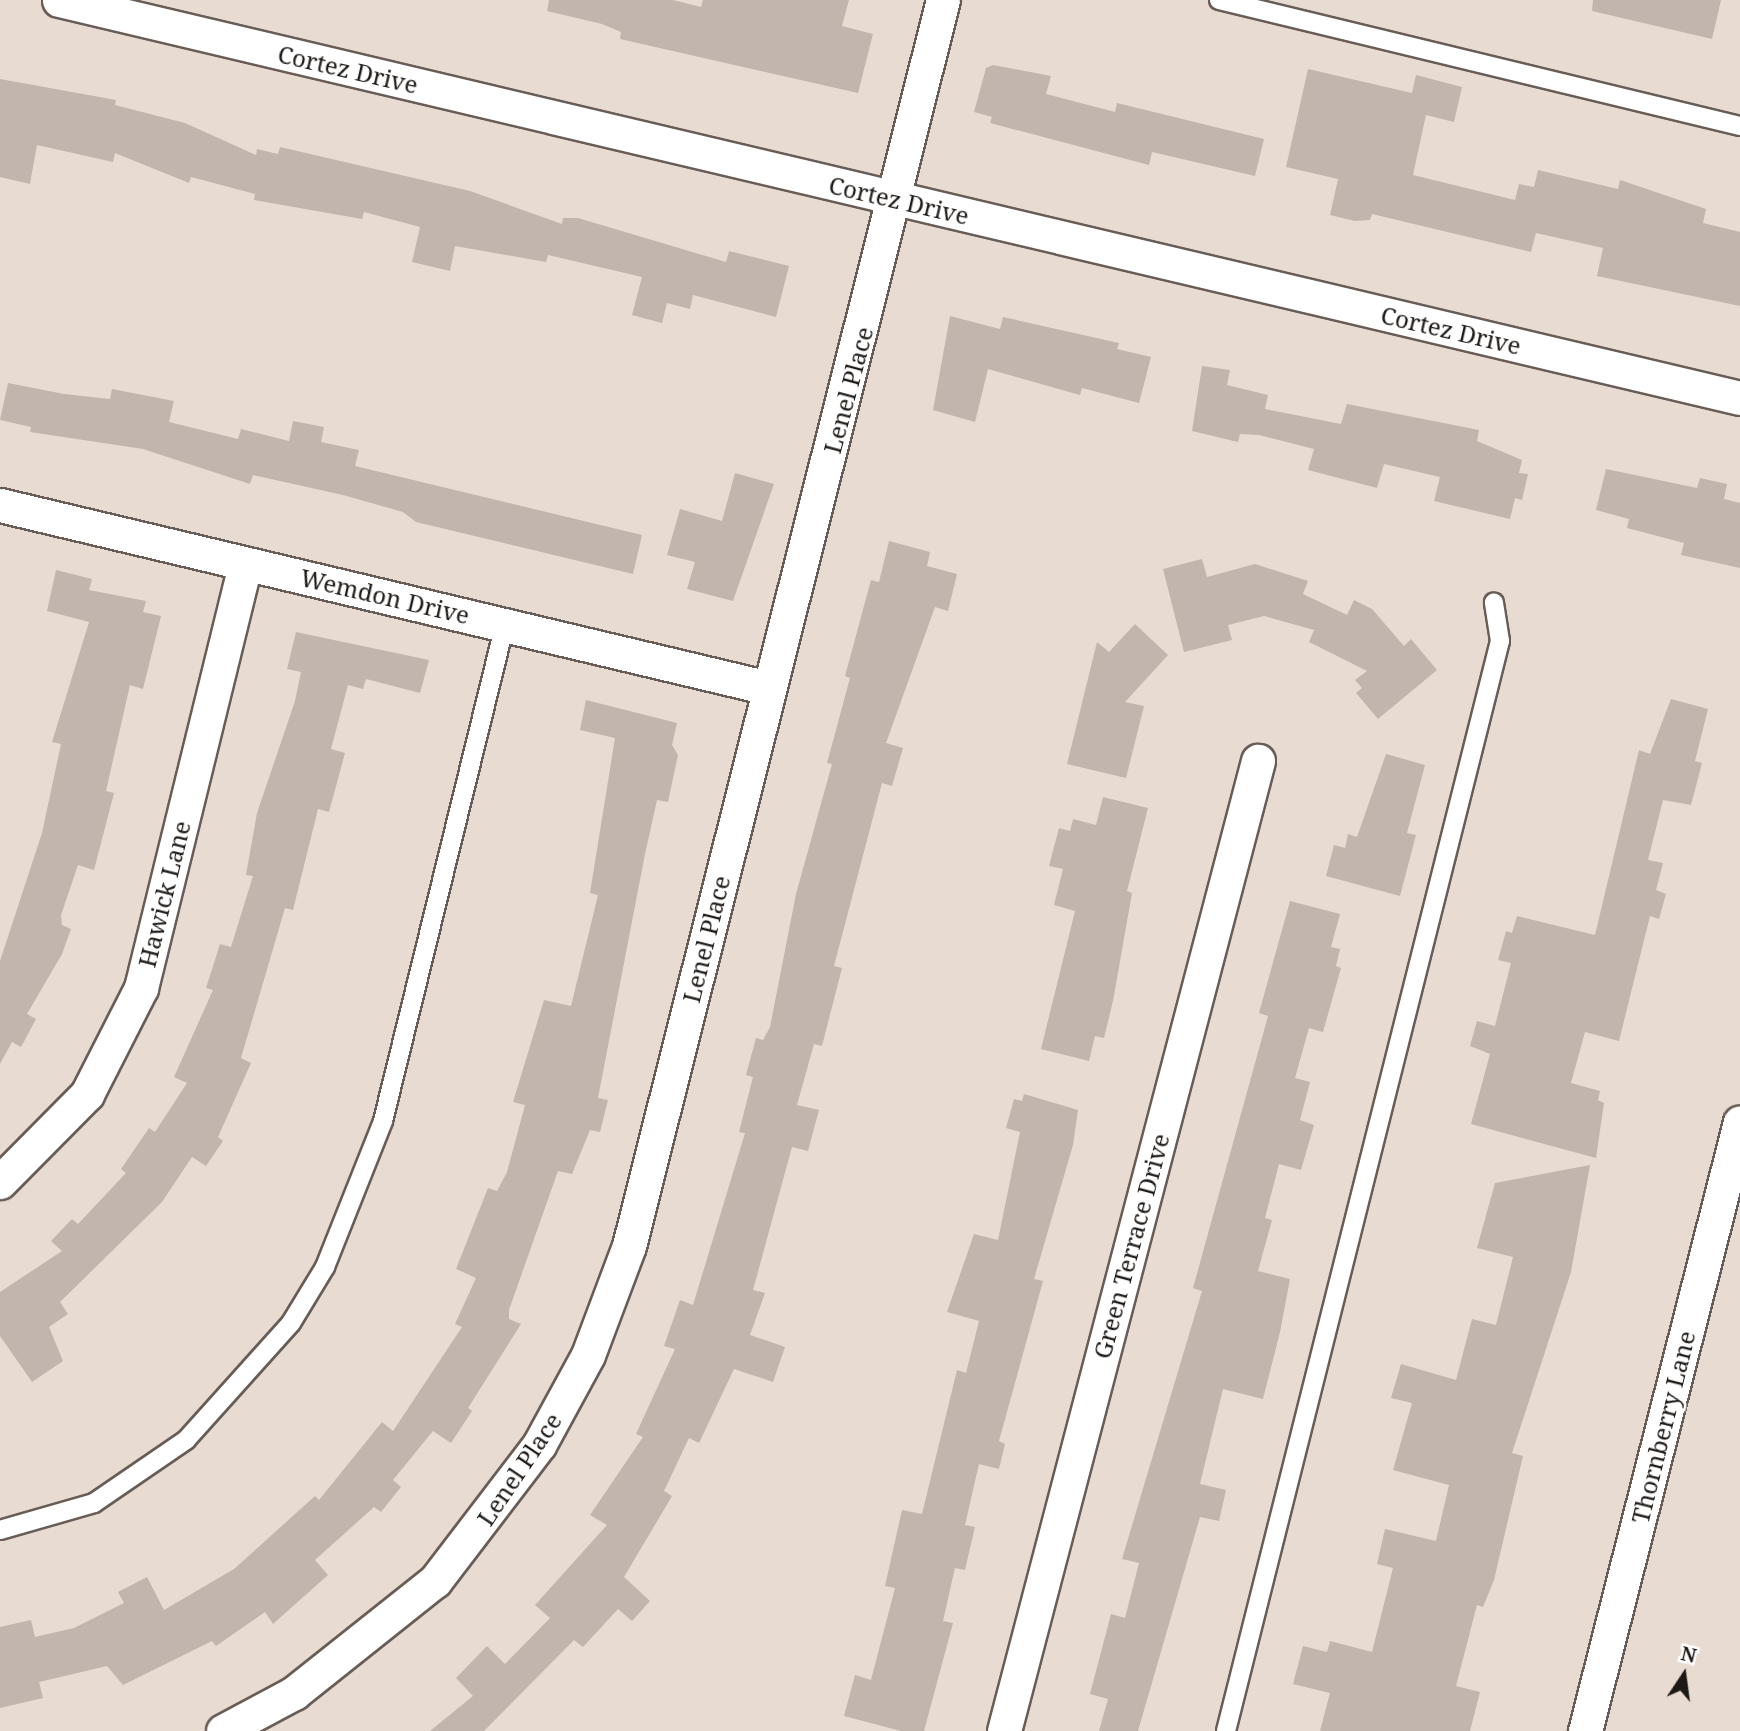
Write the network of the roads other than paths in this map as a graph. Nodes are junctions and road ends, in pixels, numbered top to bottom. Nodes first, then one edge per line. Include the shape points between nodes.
1 (59, 0) edge
2 (943, 0) edge
3 (1219, 0) edge
4 (1740, 126) edge
5 (898, 200) junction
6 (1740, 398) edge
7 (0, 505) edge
8 (245, 564) junction
9 (1494, 602) dead end
10 (505, 624) junction
11 (769, 688) junction
12 (1258, 761) dead end
13 (1740, 1122) edge
14 (0, 1182) edge
15 (0, 1530) edge
16 (223, 1731) edge
17 (1004, 1731) edge
18 (1226, 1731) edge
19 (1585, 1731) edge

1 - 5 street, Cortez Drive
2 - 5 street, Lenel Place
3 - 4 lane
5 - 6 street, Cortez Drive
5 - 11 street, Lenel Place
7 - 8 street, Wemdon Drive
8 - 10 street, Wemdon Drive
8 - 14 street, Hawick Lane via 141,988 87,1094
9 - 18 lane via 1500,641
10 - 11 street, Wemdon Drive
10 - 15 lane via 383,1121 325,1267 291,1323 186,1440 94,1503
11 - 16 street, Lenel Place via 629,1246 588,1355 539,1445 435,1581 294,1693
12 - 17 street, Green Terrace Drive
13 - 19 street, Thornberry Lane

